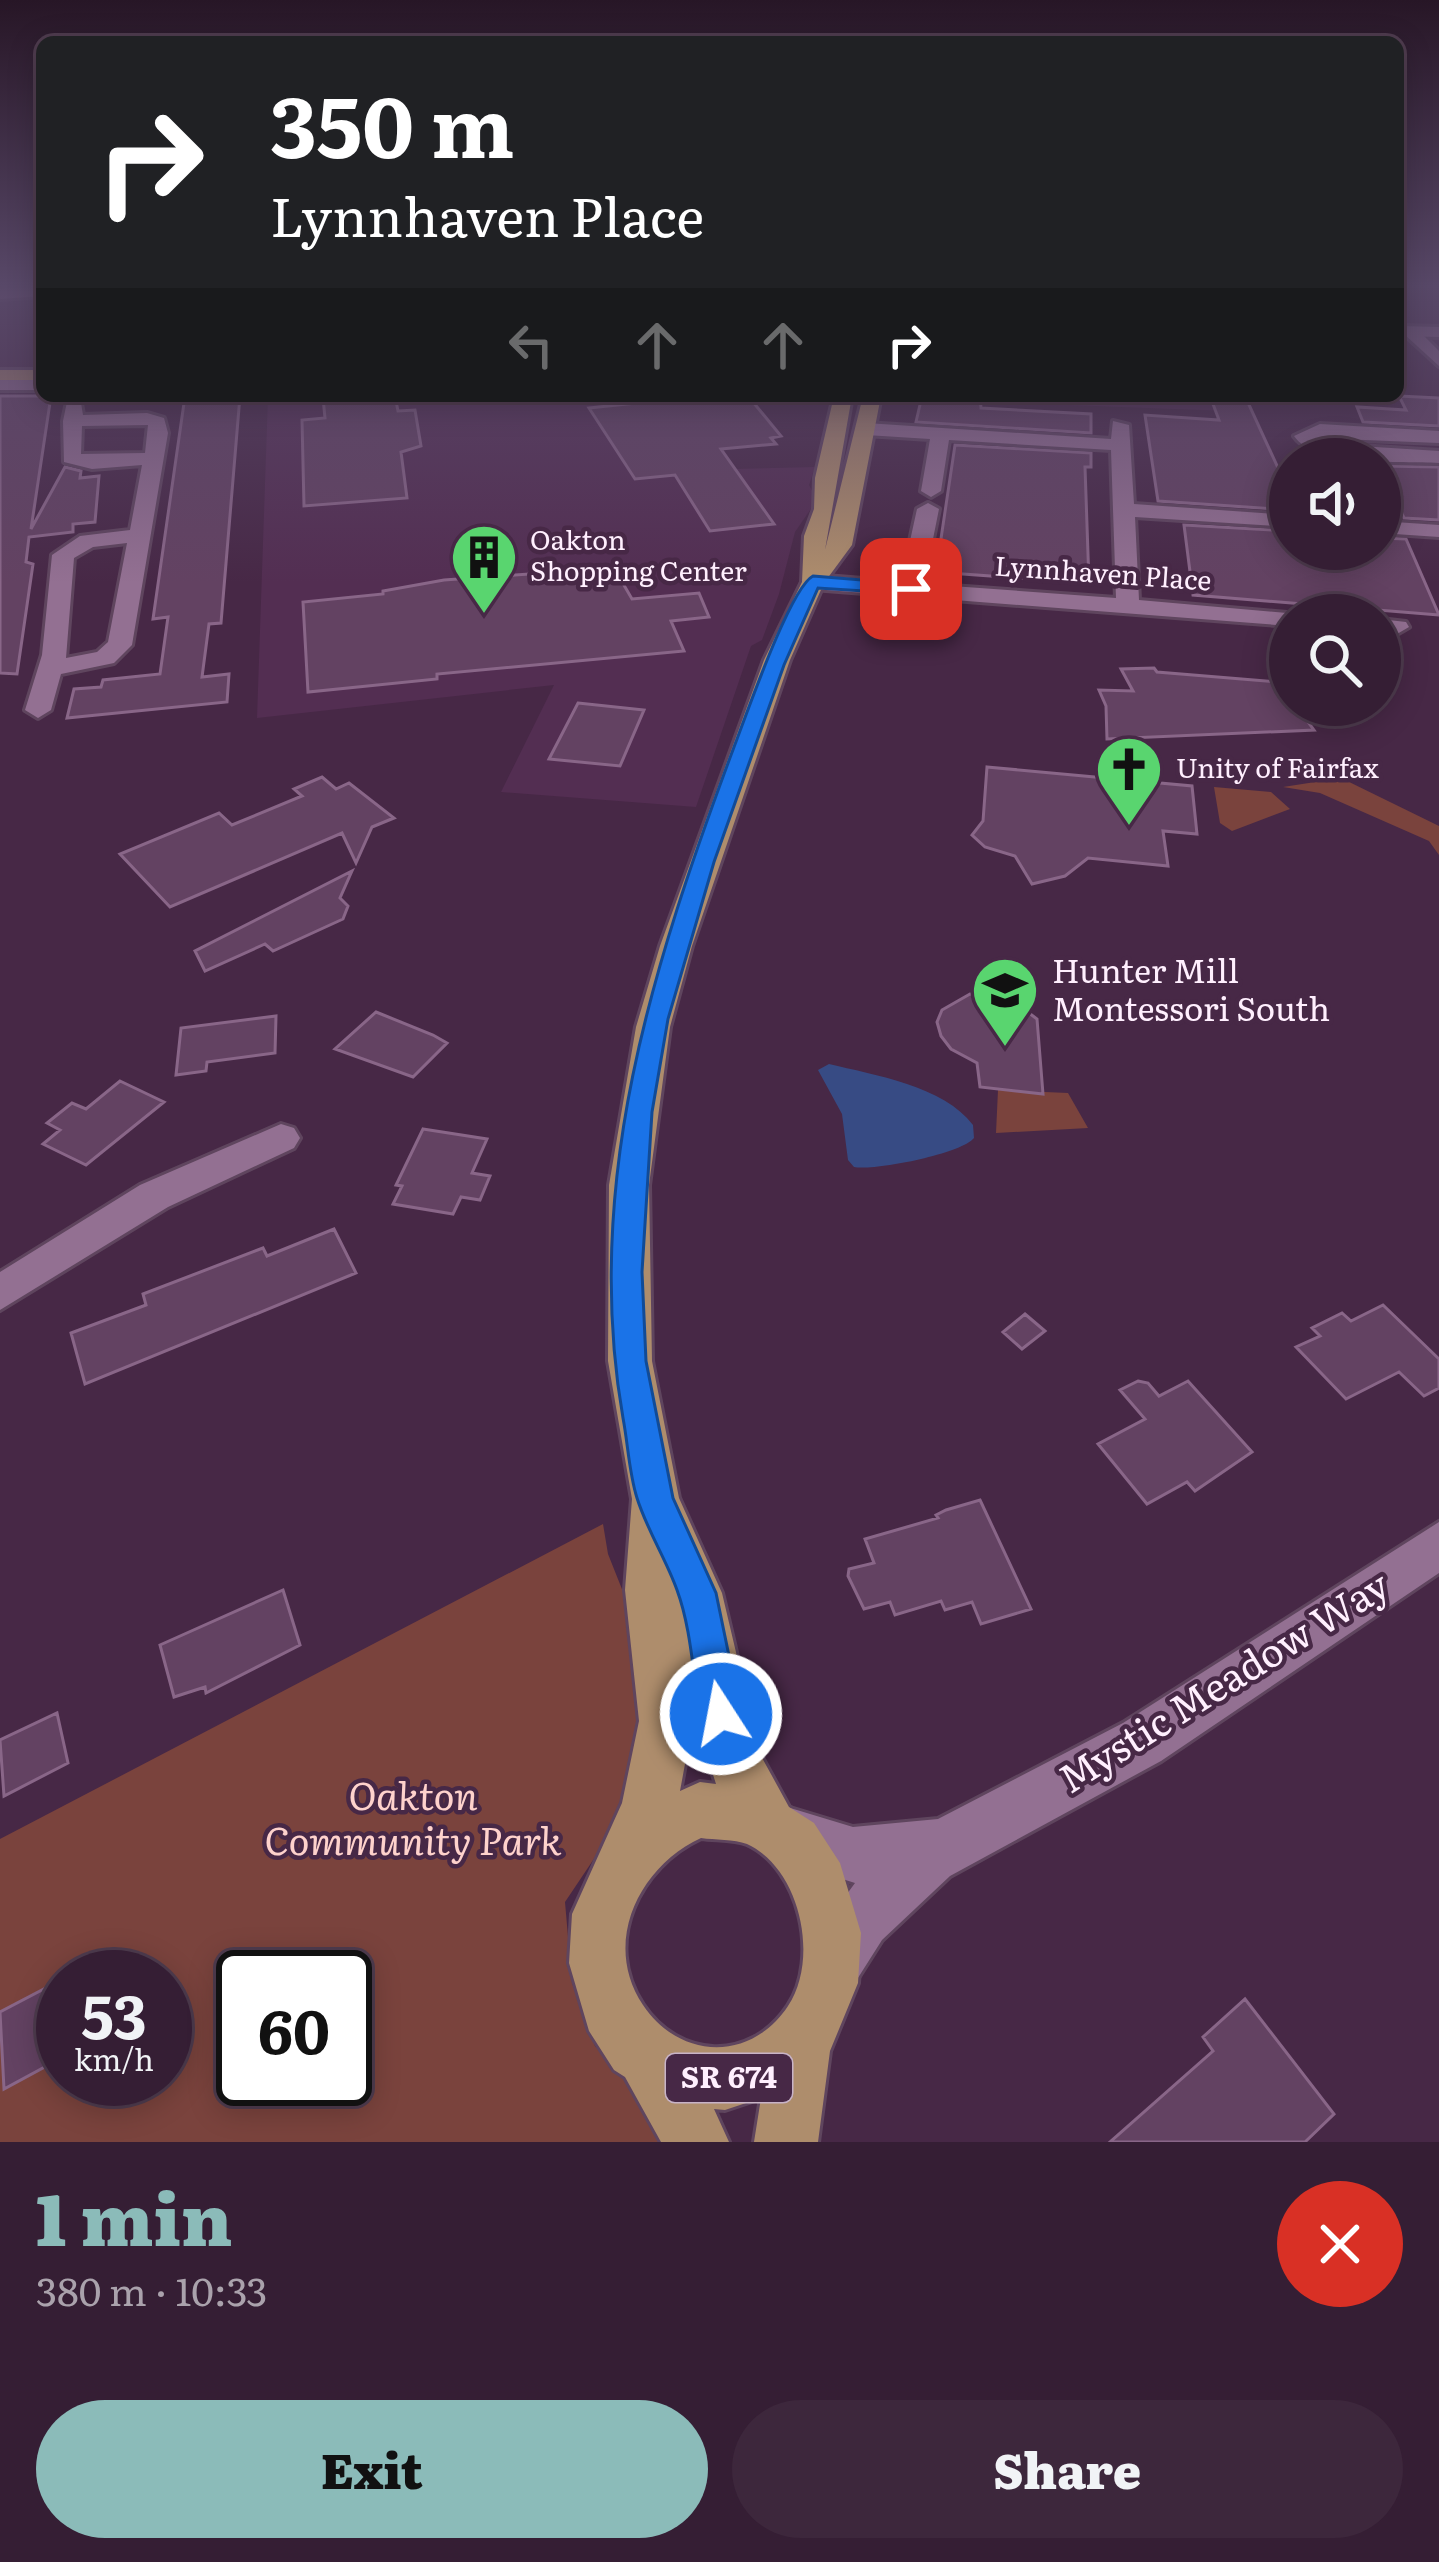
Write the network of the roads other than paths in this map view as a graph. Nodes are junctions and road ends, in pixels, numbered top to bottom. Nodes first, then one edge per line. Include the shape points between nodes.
1 (0, 385) edge
2 (36, 385) edge
3 (74, 402) edge
4 (842, 402) edge
5 (871, 402) edge
6 (72, 421) junction
7 (866, 429) junction
8 (940, 434) junction
9 (1439, 437) edge
10 (152, 458) junction
11 (1439, 458) edge
12 (1122, 510) junction
13 (1269, 520) edge
14 (1401, 528) edge
15 (1439, 531) edge
16 (139, 535) junction
17 (813, 582) junction
18 (911, 589) junction
19 (1128, 606) junction
20 (1269, 617) edge
21 (50, 669) junction
22 (38, 710) dead end
23 (281, 1138) dead end
24 (0, 1293) edge
25 (655, 1498) junction
26 (1439, 1545) edge
27 (776, 1829) junction
28 (942, 1846) junction
29 (627, 1854) junction
30 (832, 1966) junction
31 (801, 2037) junction
32 (646, 2054) junction
33 (697, 2142) edge
34 (786, 2142) edge

1 - 2 street
3 - 6 street
4 - 17 main road, SR 674
5 - 7 main road, SR 674
6 - 10 street via 75,461
6 - 10 street via 154,420
7 - 8 street
7 - 17 main road, SR 674 via 841,545
8 - 12 street via 1120,435
8 - 18 street
9 - 11 street via 1320,430 1304,436 1325,450
10 - 16 street
12 - 13 street
12 - 19 street
14 - 15 street
16 - 21 street via 121,645 105,658
16 - 21 street via 88,541 63,555
17 - 18 street, Lynnhaven Place
17 - 25 main road, SR 674 via 702,862 655,1019 638,1112 626,1272 630,1361
18 - 19 street, Lynnhaven Place
19 - 20 street, Lynnhaven Place
21 - 22 street
23 - 24 street via 154,1196
25 - 27 main road, SR 674 via 697,1593 736,1766
25 - 29 main road, SR 674 via 650,1590 666,1721 649,1806
26 - 28 street, Mystic Meadow Way via 1143,1741
27 - 28 street, Mystic Meadow Way via 853,1856
27 - 29 main road, SR 674 via 736,1811 694,1811 657,1827
27 - 30 main road, SR 674 via 824,1890
28 - 30 street, Mystic Meadow Way via 875,1897
29 - 32 main road, SR 674 via 605,1892 596,1952 609,2006
30 - 31 main road, SR 674
31 - 32 main road, SR 674 via 762,2068 723,2079 678,2073
31 - 34 main road, SR 674
32 - 33 main road, SR 674

